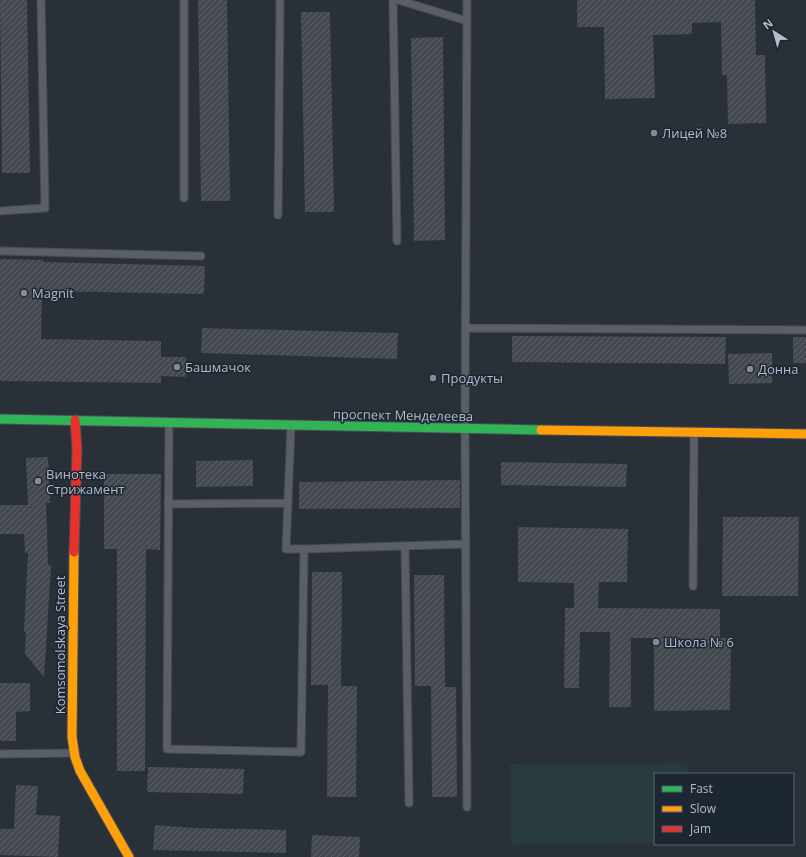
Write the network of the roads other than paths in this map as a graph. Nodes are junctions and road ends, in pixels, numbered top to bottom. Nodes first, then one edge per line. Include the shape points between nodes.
1 (41, 0) edge
2 (184, 0) edge
3 (280, 0) edge
4 (393, 0) edge
5 (398, 0) edge
6 (468, 0) edge
7 (467, 21) junction
8 (184, 198) dead end
9 (0, 211) edge
10 (278, 215) dead end
11 (397, 241) dead end
12 (0, 252) edge
13 (202, 256) dead end
14 (466, 328) junction
15 (806, 330) edge
16 (0, 419) edge
17 (76, 420) junction
18 (169, 423) junction
19 (291, 426) junction
20 (465, 430) junction
21 (694, 433) junction
22 (806, 434) edge
23 (288, 503) junction
24 (168, 504) junction
25 (466, 544) junction
26 (406, 546) junction
27 (304, 549) junction
28 (693, 586) dead end
29 (74, 753) junction
30 (0, 754) edge
31 (409, 803) dead end
32 (467, 808) dead end
33 (129, 857) edge

1 - 9 lane via 45,208
2 - 8 lane
3 - 10 lane
4 - 11 lane
5 - 7 lane
6 - 7 lane
7 - 14 lane
12 - 13 lane
14 - 15 lane
14 - 20 lane
16 - 17 street, проспект Менделеева
17 - 18 street, проспект Менделеева
17 - 29 street, Komsomolskaya Street via 72,737
18 - 19 street, проспект Менделеева
18 - 24 lane
19 - 20 street, проспект Менделеева
19 - 23 lane
20 - 21 street, проспект Менделеева
20 - 25 lane
21 - 22 street, проспект Менделеева
21 - 28 lane
23 - 24 lane
23 - 27 lane via 286,549
24 - 27 lane via 167,749 300,752
25 - 26 lane
25 - 32 lane
26 - 27 lane
26 - 31 lane
29 - 30 lane
29 - 33 street, Komsomolskaya Street via 80,771

